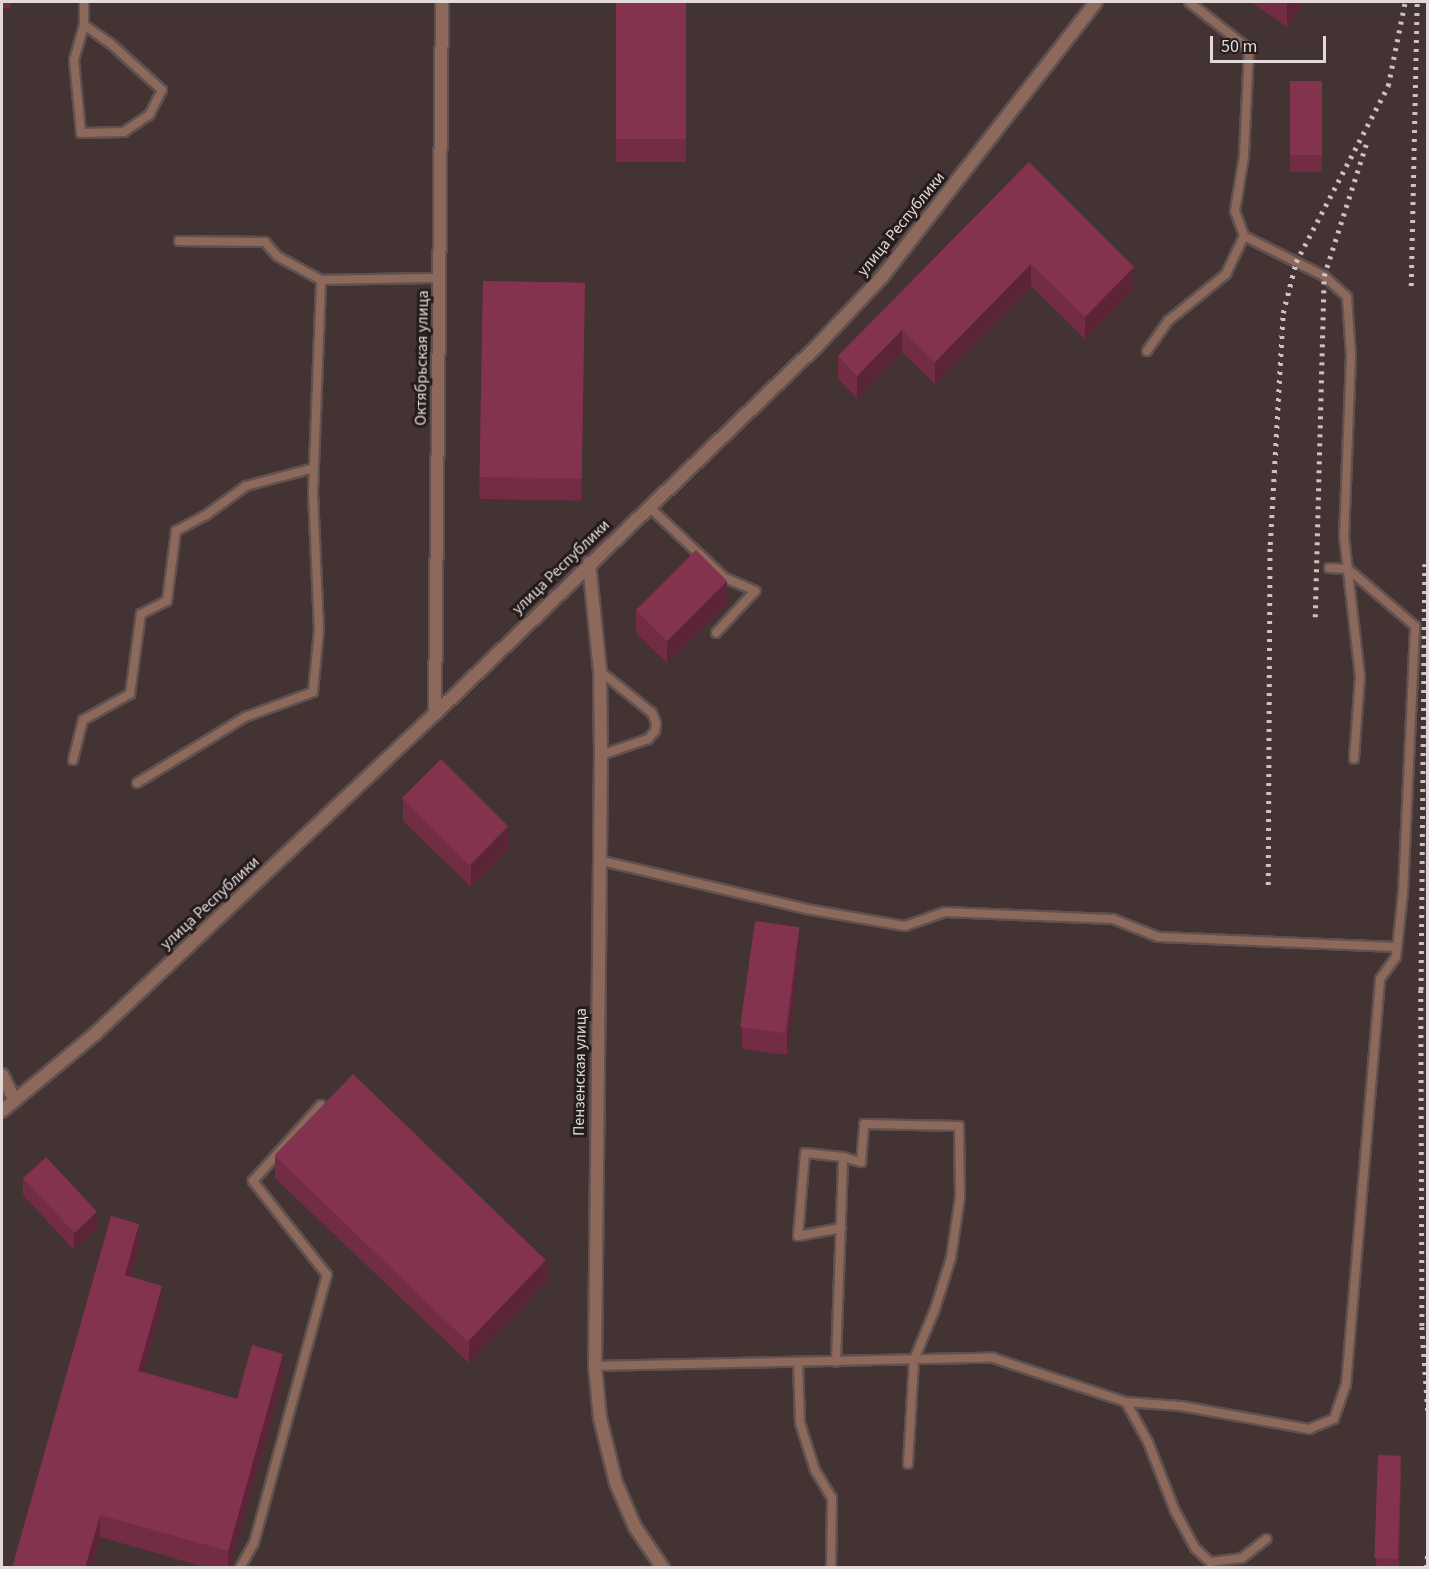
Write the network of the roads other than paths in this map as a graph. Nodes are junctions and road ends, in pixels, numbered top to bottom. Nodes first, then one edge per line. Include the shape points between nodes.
1 (84, 2) edge
2 (442, 2) edge
3 (1096, 2) edge
4 (1189, 2) edge
5 (84, 25) junction
6 (1244, 236) junction
7 (179, 241) dead end
8 (439, 278) junction
9 (321, 280) junction
10 (1147, 351) dead end
11 (314, 468) junction
12 (648, 506) junction
13 (589, 563) junction
14 (1329, 568) dead end
15 (1348, 569) junction
16 (716, 633) dead end
17 (600, 671) junction
18 (435, 714) junction
19 (601, 754) junction
20 (1354, 759) dead end
21 (73, 760) dead end
22 (137, 783) dead end
23 (598, 860) junction
24 (1397, 947) junction
25 (2, 1075) edge
26 (14, 1099) junction
27 (321, 1105) edge
28 (2, 1111) edge
29 (843, 1157) junction
30 (841, 1228) junction
31 (914, 1360) junction
32 (798, 1362) junction
33 (836, 1362) junction
34 (596, 1366) junction
35 (1126, 1402) junction
36 (908, 1464) dead end
37 (1266, 1539) dead end
38 (240, 1568) edge
39 (663, 1568) edge
40 (831, 1568) edge

1 - 5 lane
2 - 8 street, Октябрьская улица
3 - 12 street, улица Республики via 882,277 817,346
4 - 6 lane via 1249,49 1244,156 1235,211
5 - 5 lane via 162,90 149,115 124,132 81,133 74,60
6 - 10 lane via 1226,274 1168,321
6 - 15 lane via 1324,276 1347,297 1351,356 1344,536
7 - 9 lane via 265,242 277,256
8 - 9 lane
8 - 18 street, Октябрьская улица
9 - 11 lane
11 - 21 lane via 246,486 176,531 167,601 141,614 130,694 83,720
11 - 22 lane via 319,630 313,692 245,717
12 - 13 street, улица Республики
12 - 16 lane via 725,578 755,591
13 - 17 street, Пензенская улица
13 - 18 street, улица Республики
14 - 15 lane
15 - 20 lane via 1360,677
15 - 24 lane via 1415,626
17 - 19 street, Пензенская улица
17 - 19 lane via 652,713 656,723 656,731 648,739
18 - 26 street, улица Республики via 95,1034
19 - 23 street, Пензенская улица
23 - 24 lane via 812,910 905,926 945,912 1113,919 1158,937
23 - 34 street, Пензенская улица
24 - 35 lane via 1396,957 1380,979 1346,1385 1334,1419 1309,1429 1181,1406
25 - 26 street
26 - 28 street, улица Республики
27 - 38 lane via 253,1181 327,1275 254,1543
29 - 30 lane
29 - 30 lane via 805,1153 798,1236
29 - 31 lane via 861,1162 864,1124 959,1126 960,1197 951,1258 936,1309
30 - 33 lane
31 - 33 lane
31 - 35 lane via 993,1358
31 - 36 lane
32 - 33 lane
32 - 34 lane
32 - 40 lane via 800,1423 815,1470 832,1498
34 - 39 street, Пензенская улица via 600,1419 616,1483 635,1527
35 - 37 lane via 1195,1548 1210,1562 1242,1558

